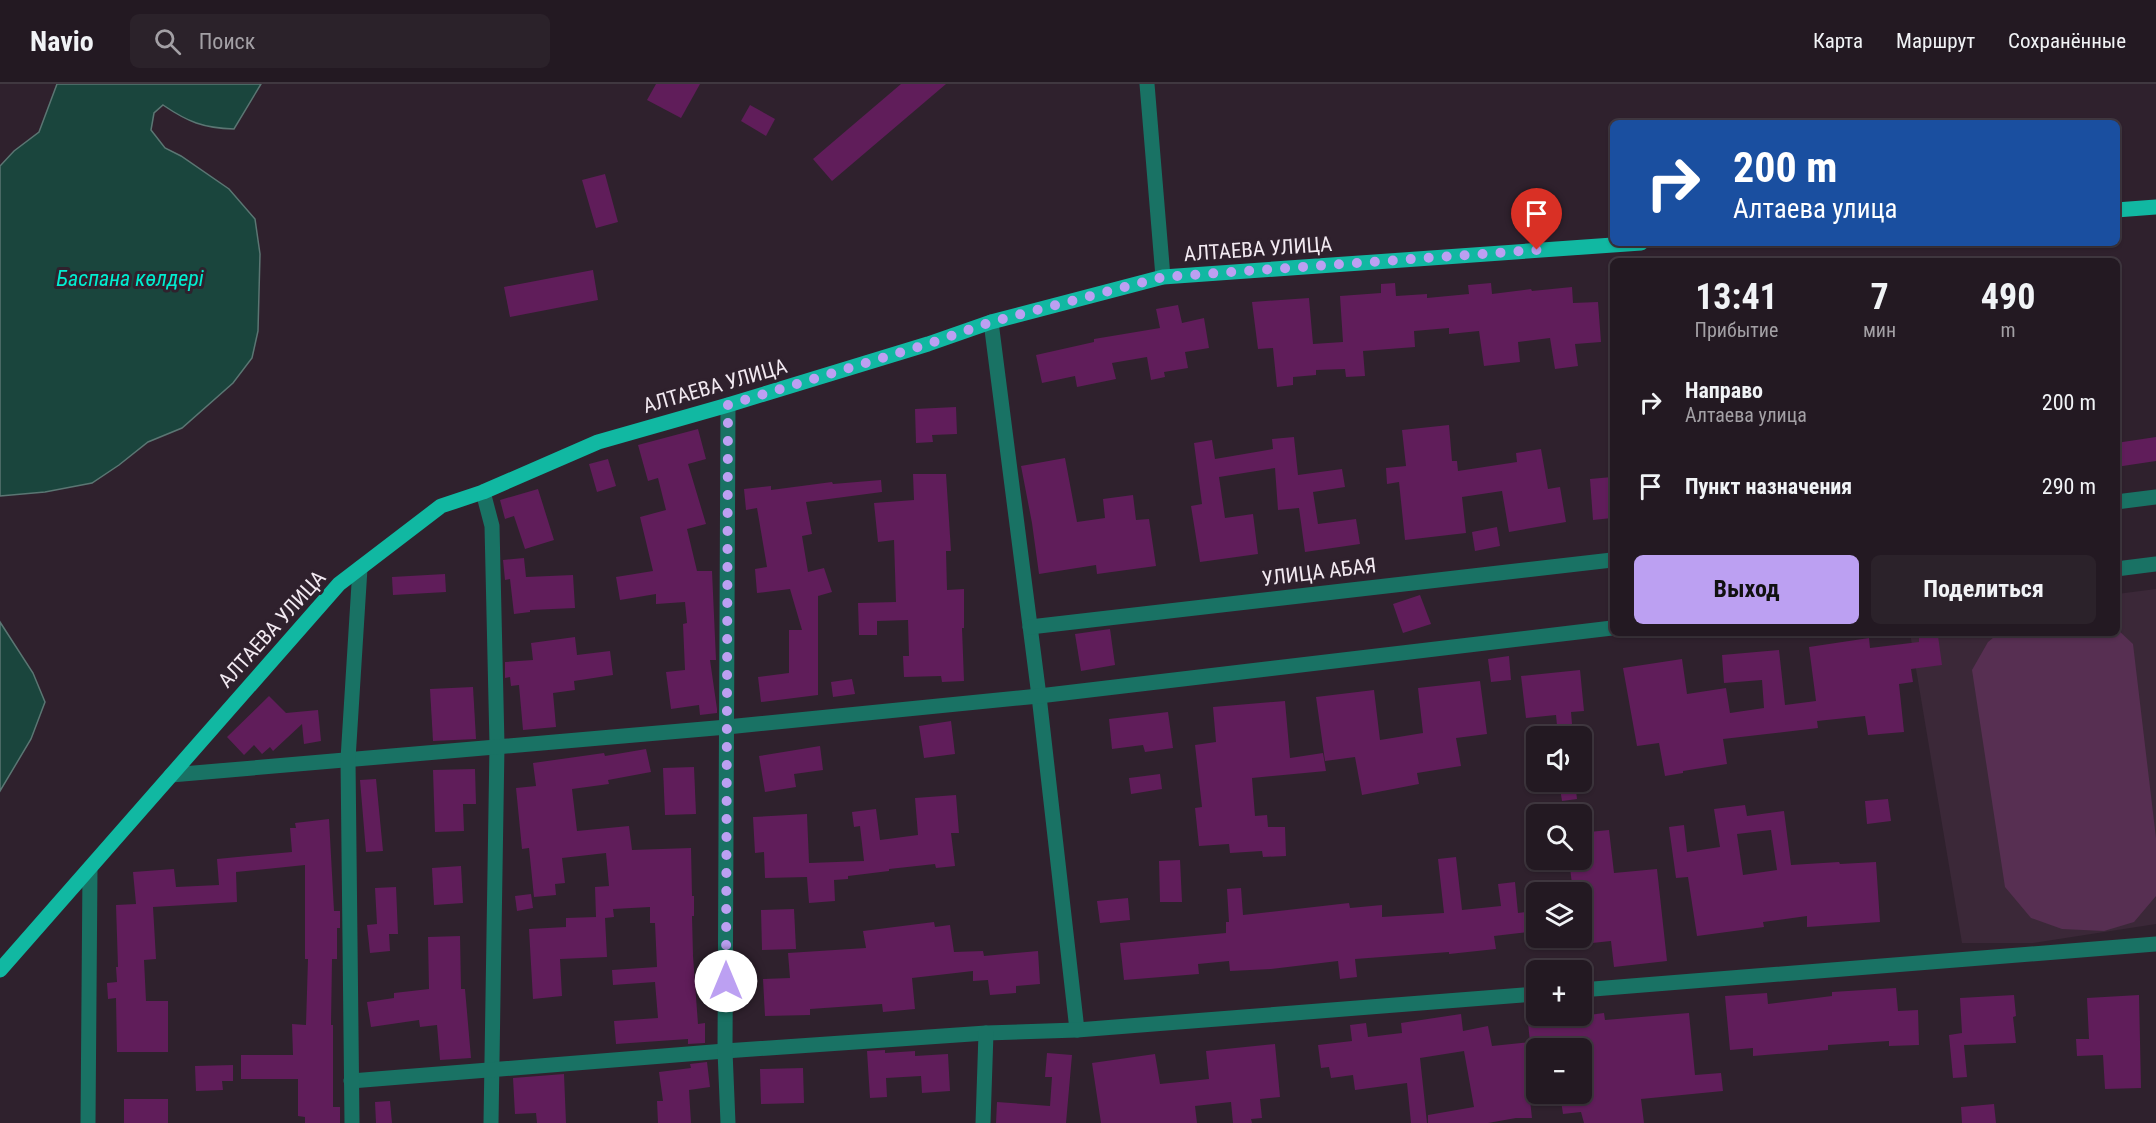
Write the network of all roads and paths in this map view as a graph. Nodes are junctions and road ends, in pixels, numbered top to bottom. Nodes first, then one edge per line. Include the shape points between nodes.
1 (1147, 84) edge
2 (2156, 207) edge
3 (2120, 210) edge
4 (1610, 245) edge
5 (1163, 277) junction
6 (991, 322) junction
7 (728, 405) junction
8 (483, 492) junction
9 (2156, 497) edge
10 (2120, 501) edge
11 (1610, 560) edge
12 (2156, 564) edge
13 (360, 568) junction
14 (2120, 568) edge
15 (1030, 627) junction
16 (1610, 628) edge
17 (1039, 696) junction
18 (727, 727) junction
19 (496, 746) junction
20 (348, 759) junction
21 (171, 775) junction
22 (90, 868) junction
23 (2156, 944) edge
24 (0, 970) edge
25 (1592, 989) edge
26 (1526, 995) edge
27 (1077, 1030) junction
28 (986, 1033) junction
29 (725, 1051) junction
30 (490, 1070) junction
31 (351, 1081) junction
32 (88, 1123) edge
33 (352, 1123) edge
34 (491, 1123) edge
35 (728, 1123) edge
36 (983, 1123) edge

1 - 5 street
2 - 3 main road
4 - 5 main road, АЛТАЕВА УЛИЦА
5 - 6 main road, АЛТАЕВА УЛИЦА
6 - 7 main road, АЛТАЕВА УЛИЦА
6 - 15 street
7 - 8 main road, АЛТАЕВА УЛИЦА via 598,442
7 - 18 street
8 - 13 main road, АЛТАЕВА УЛИЦА via 441,506
8 - 19 street via 492,526
9 - 10 street
11 - 15 street, УЛИЦА АБАЯ
12 - 14 street
13 - 20 street
13 - 21 main road, АЛТАЕВА УЛИЦА via 339,584
15 - 17 street
16 - 17 street
17 - 18 street
17 - 27 street
18 - 19 street
18 - 29 street
19 - 20 street
19 - 30 street
20 - 21 street
20 - 31 street
21 - 22 main road, АЛТАЕВА УЛИЦА
22 - 24 main road, АЛТАЕВА УЛИЦА
22 - 32 street
23 - 25 street
26 - 27 street
27 - 28 street
28 - 29 street
28 - 36 street
29 - 30 street
29 - 35 street
30 - 31 street
30 - 34 street
31 - 33 street

